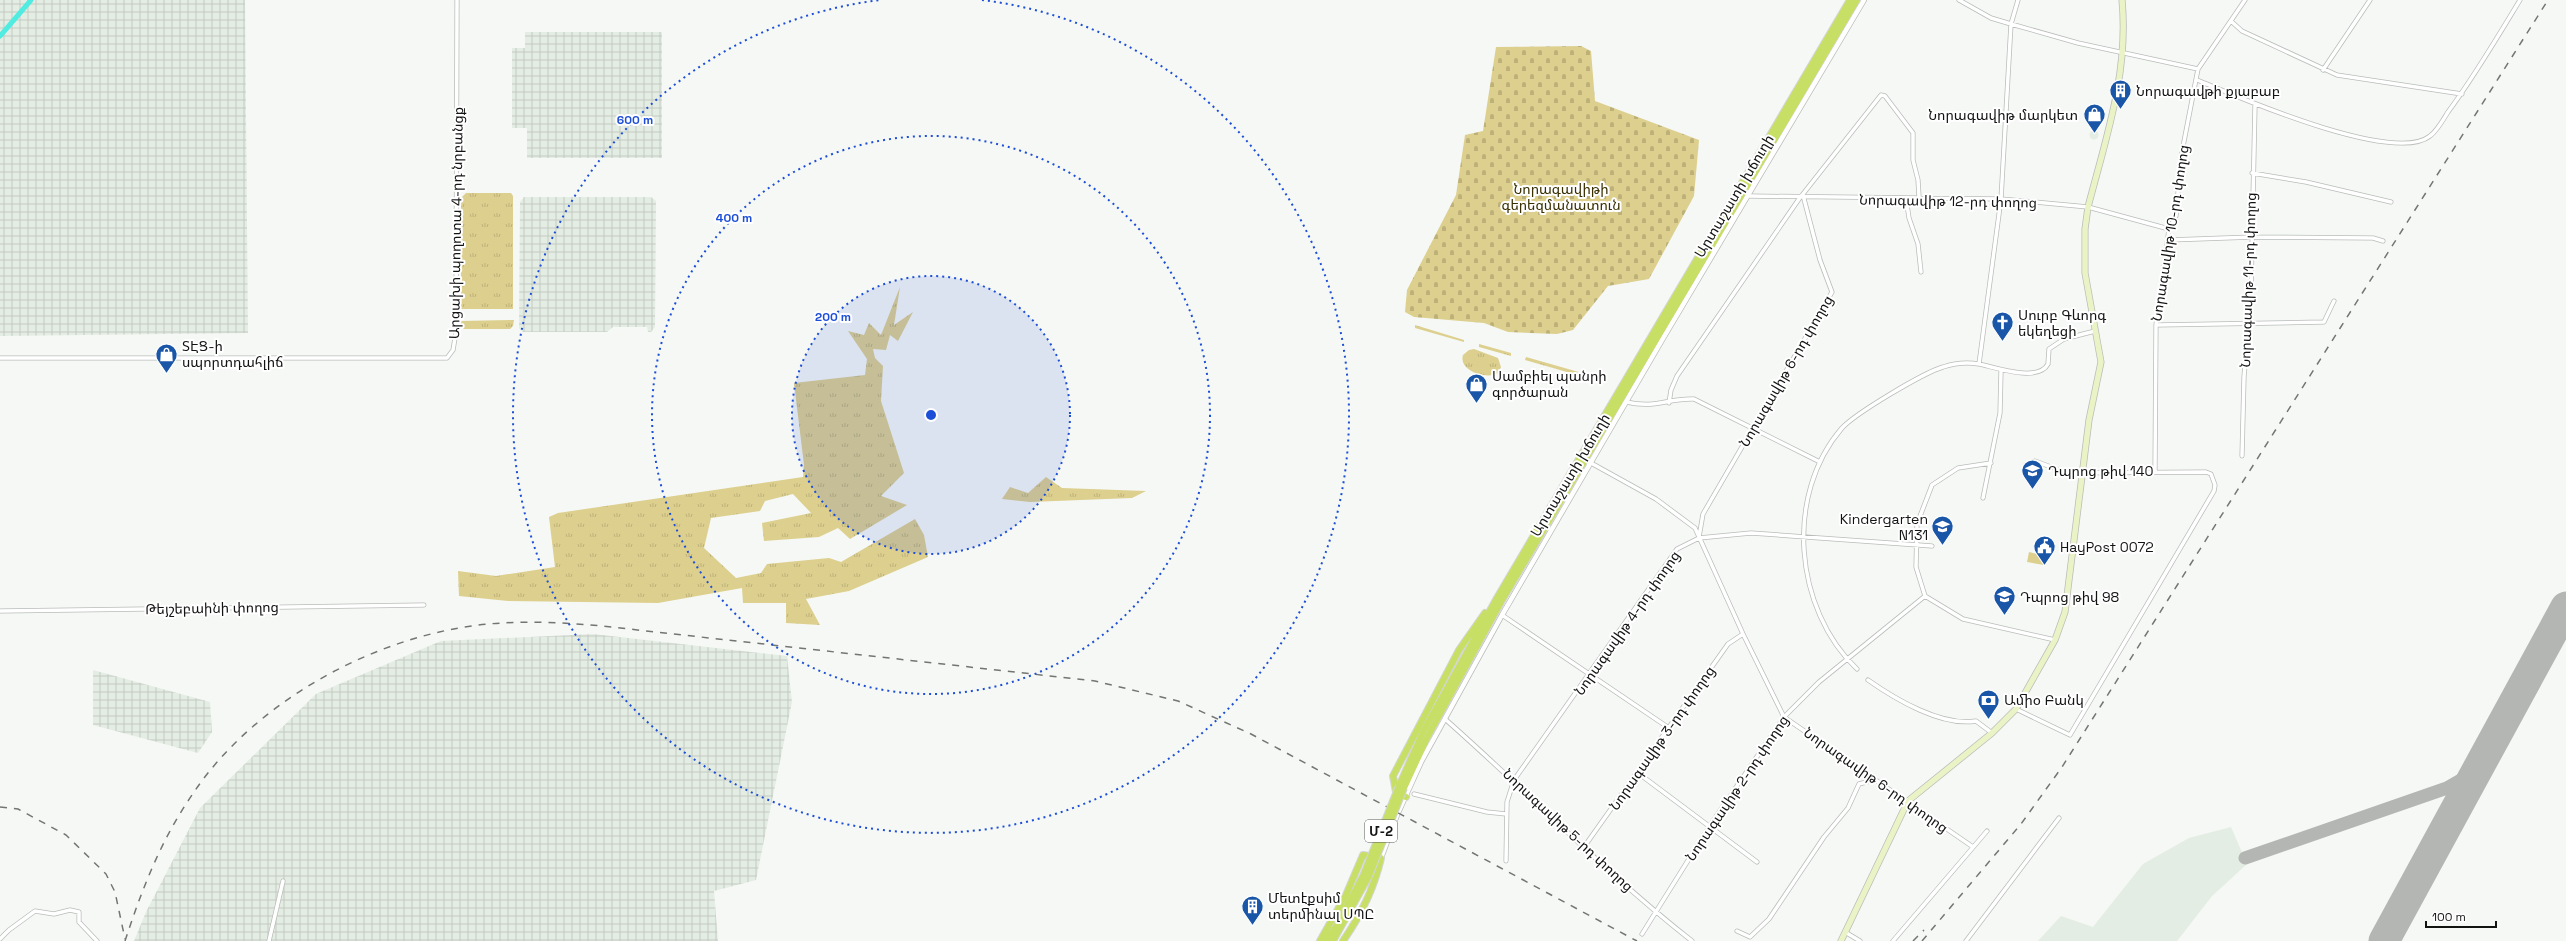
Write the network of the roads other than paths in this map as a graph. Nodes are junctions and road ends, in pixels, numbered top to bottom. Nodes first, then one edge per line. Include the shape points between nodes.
1 (457, 0) edge
2 (1850, 0) edge
3 (1857, 0) edge
4 (1864, 0) edge
5 (1959, 0) edge
6 (2018, 0) edge
7 (2122, 0) edge
8 (2246, 0) edge
9 (2370, 0) edge
10 (2520, 0) edge
11 (2232, 22) junction
12 (2011, 24) junction
13 (2124, 52) junction
14 (2198, 68) junction
15 (2323, 70) junction
16 (2197, 80) junction
17 (2462, 94) junction
18 (2255, 105) junction
19 (2252, 173) junction
20 (1748, 196) junction
21 (1799, 198) junction
22 (1906, 198) junction
23 (1919, 198) junction
24 (1804, 199) junction
25 (2001, 199) junction
26 (2391, 202) dead end
27 (2088, 207) junction
28 (2169, 228) junction
29 (2253, 237) junction
30 (2169, 240) junction
31 (2383, 242) dead end
32 (1921, 272) dead end
33 (2334, 301) dead end
34 (2250, 322) junction
35 (2156, 325) junction
36 (2095, 331) junction
37 (0, 358) edge
38 (1979, 364) junction
39 (2000, 371) junction
40 (1626, 402) junction
41 (1669, 403) junction
42 (1752, 428) junction
43 (2242, 456) dead end
44 (1820, 462) junction
45 (1991, 463) junction
46 (1591, 464) junction
47 (2026, 465) dead end
48 (2155, 471) junction
49 (2082, 472) junction
50 (1983, 498) dead end
51 (1804, 536) junction
52 (1699, 538) junction
53 (1916, 544) junction
54 (1932, 546) dead end
55 (1924, 596) junction
56 (1497, 598) junction
57 (424, 605) dead end
58 (0, 611) edge
59 (1502, 615) junction
60 (1743, 634) junction
61 (2055, 640) junction
62 (1846, 659) junction
63 (1857, 669) dead end
64 (1591, 674) junction
65 (1868, 680) dead end
66 (2016, 709) junction
67 (1784, 717) junction
68 (1445, 719) junction
69 (1669, 728) junction
70 (1992, 733) junction
71 (1638, 773) junction
72 (1514, 780) junction
73 (1874, 780) junction
74 (1402, 787) junction
75 (1414, 794) dead end
76 (1406, 797) junction
77 (1908, 801) junction
78 (1506, 814) junction
79 (2059, 818) dead end
80 (1709, 828) junction
81 (1987, 831) dead end
82 (1584, 847) junction
83 (1973, 848) junction
84 (1381, 858) junction
85 (1506, 861) dead end
86 (1757, 862) dead end
87 (1366, 876) junction
88 (283, 881) dead end
89 (1656, 911) junction
90 (1737, 931) dead end
91 (1845, 932) junction
92 (1642, 934) dead end
93 (0, 939) edge
94 (97, 941) edge
95 (269, 941) edge
96 (1320, 941) edge
97 (1326, 941) edge
98 (1333, 941) edge
99 (1343, 941) edge
100 (1692, 941) edge
101 (1841, 941) edge
102 (1860, 941) edge
103 (1893, 941) edge
104 (1966, 941) edge

1 - 37 street, Արցախի պողոտա 4-րդ նրբանցք via 456,332 453,350 447,358
2 - 56 highway, Արտաշատի խճուղի / Մ-2
3 - 74 highway, Արտաշատի խճուղի / Մ-2 via 1501,602
4 - 20 street, Արտաշատի խճուղի
5 - 12 street via 1991,18
6 - 12 street
7 - 13 main road
8 - 11 street
9 - 15 street
10 - 17 street
11 - 14 street
11 - 15 street via 2242,31
12 - 13 street via 2078,43
12 - 25 street
13 - 14 street
13 - 27 main road via 2117,96
14 - 16 street, Նորագավիթ 10-րդ փողոց
15 - 17 street via 2337,75
16 - 18 street
16 - 28 street, Նորագավիթ 10-րդ փողոց via 2180,157 2176,216
17 - 18 street via 2430,136 2406,145 2366,140
18 - 19 street, Նորագավիթ 11-րդ փողոց
19 - 26 street via 2306,182
19 - 29 street, Նորագավիթ 11-րդ փողոց
20 - 21 street, Նորագավիթ 12-րդ փողոց
20 - 40 street, Արտաշատի խճուղի
21 - 23 street via 1881,95 1885,96 1913,133 1913,160
21 - 24 street, Նորագավիթ 12-րդ փողոց
21 - 41 street via 1678,376 1671,390
22 - 23 street, Նորագավիթ 12-րդ փողոց
22 - 24 street, Նորագավիթ 12-րդ փողոց
22 - 32 street via 1908,218 1918,244
23 - 25 street, Նորագավիթ 12-րդ փողոց
24 - 42 street, Նորագավիթ 6-րդ փողոց via 1820,260 1832,292
25 - 27 street, Նորագավիթ 12-րդ փողոց
25 - 38 street
27 - 28 street, Նորագավիթ 12-րդ փողոց
27 - 36 main road via 2085,274
28 - 30 street, Նորագավիթ 10-րդ փողոց
29 - 30 street
29 - 31 street via 2373,238
29 - 34 street, Նորագավիթ 11-րդ փողոց
30 - 35 street, Նորագավիթ 10-րդ փողոց via 2158,294
33 - 34 street via 2324,322
34 - 35 street
34 - 43 street, Նորագավիթ 11-րդ փողոց via 2244,377
35 - 48 street, Նորագավիթ 10-րդ փողոց
36 - 39 street via 2055,343 2049,349 2048,364 2041,370 2012,373
36 - 49 main road via 2101,362
38 - 39 street
38 - 44 street via 1958,363 1942,367 1904,386 1843,427
39 - 45 street via 2000,413
40 - 41 street via 1642,406
40 - 46 street, Արտաշատի խճուղի
41 - 42 street via 1684,398 1694,399
42 - 44 street
42 - 52 street, Նորագավիթ 6-րդ փողոց via 1703,514
44 - 51 street via 1807,506
45 - 50 street
45 - 53 street via 1958,468 1932,484 1917,524
46 - 52 street, Նորագավիթ 6-րդ փողոց via 1656,499 1691,524
46 - 59 street, Արտաշատի խճուղի
47 - 49 street via 2035,461 2067,473
48 - 49 street
48 - 66 street via 2206,472 2211,474 2214,491 2070,735
49 - 61 main road via 2069,590 2065,612
51 - 52 street, Նորագավիթ 4-րդ փողոց via 1751,533
51 - 53 street, Նորագավիթ 4-րդ փողոց
51 - 62 street via 1808,583 1833,642
52 - 60 street, Նորագավիթ 6-րդ փողոց
52 - 64 street, Նորագավիթ 4-րդ փողոց via 1677,549
53 - 54 street, Նորագավիթ 4-րդ փողոց
53 - 55 street via 1916,567
55 - 61 street via 1963,619
55 - 62 street, Նորագավիթ 2-րդ փողոց
56 - 74 highway, Արտաշատի խճուղի / Մ-2 via 1423,732
56 - 76 highway via 1459,650 1393,776 1396,792
57 - 58 street, Թեյշեբաինի փողոց
59 - 64 street
59 - 68 street, Արտաշատի խճուղի
60 - 67 street, Նորագավիթ 6-րդ փողոց
60 - 69 street, Նորագավիթ 3-րդ փողոց via 1728,644
61 - 66 main road
62 - 63 street
62 - 67 street, Նորագավիթ 2-րդ փողոց
64 - 69 street
64 - 72 street, Նորագավիթ 4-րդ փողոց
65 - 70 street via 1903,704 1922,712 1967,722 1976,721
66 - 70 main road
67 - 73 street, Նորագավիթ 6-րդ փողոց
67 - 80 street, Նորագավիթ 2-րդ փողոց
68 - 72 street, Նորագավիթ 5-րդ փողոց
68 - 76 street, Արտաշատի խճուղի via 1421,762
69 - 71 street, Նորագավիթ 3-րդ փողոց
70 - 77 main road
71 - 80 street
71 - 82 street, Նորագավիթ 3-րդ փողոց
72 - 78 street, Նորագավիթ 4-րդ փողոց via 1509,792
72 - 82 street, Նորագավիթ 5-րդ փողոց
73 - 77 street, Նորագավիթ 6-րդ փողոց
73 - 90 street via 1859,784 1848,808 1824,837 1764,925 1750,937
74 - 87 highway, Արտաշատի խճուղի / Մ-2, bridge
75 - 78 street via 1487,812
76 - 84 street, Արտաշատի խճուղի
77 - 83 street, Նորագավիթ 6-րդ փողոց
77 - 91 main road
78 - 85 street, Նորագավիթ 4-րդ փողոց
79 - 104 street
80 - 86 street
80 - 89 street, Նորագավիթ 2-րդ փողոց
81 - 83 street
82 - 89 street, Նորագավիթ 5-րդ փողոց
83 - 103 street
84 - 96 highway via 1363,855 1346,895
84 - 99 highway via 1363,910
87 - 97 highway, Արտաշատի խճուղի / Մ-2
87 - 98 highway, Արտաշատի խճուղի / Մ-2
88 - 95 street
89 - 92 street, Նորագավիթ 2-րդ փողոց
89 - 100 street, Նորագավիթ 5-րդ փողոց
91 - 101 main road
91 - 102 street
93 - 94 street via 35,911 54,914 70,910 79,912 79,922

